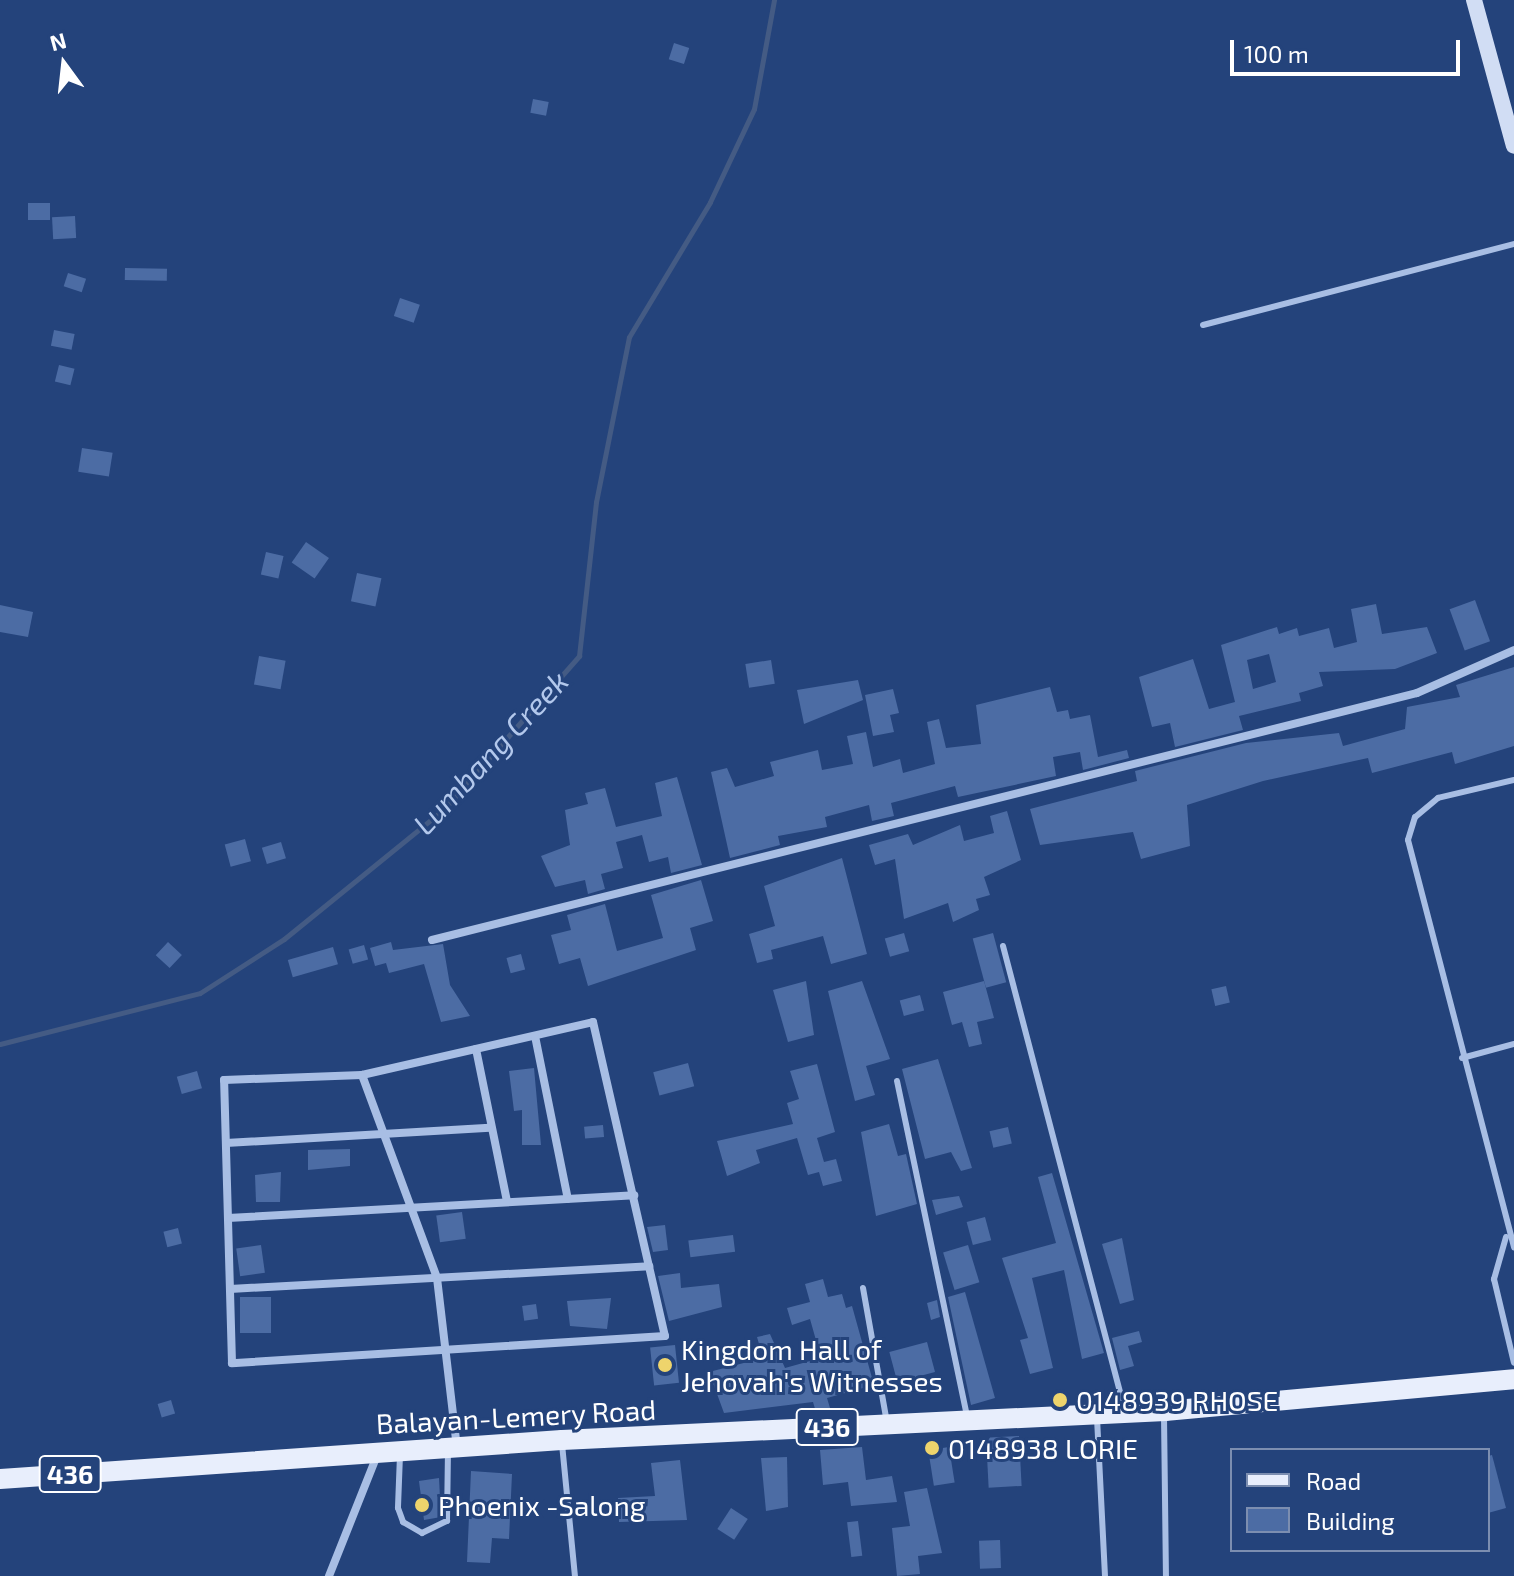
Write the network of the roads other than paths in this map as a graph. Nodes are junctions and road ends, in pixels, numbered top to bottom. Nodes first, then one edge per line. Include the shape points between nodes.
1 (1474, 0) edge
2 (1514, 146) edge
3 (1514, 244) edge
4 (1203, 325) dead end
5 (1514, 650) edge
6 (1514, 780) edge
7 (432, 940) dead end
8 (1003, 946) dead end
9 (535, 1036) junction
10 (1514, 1044) edge
11 (476, 1049) junction
12 (1462, 1058) junction
13 (362, 1075) junction
14 (897, 1081) dead end
15 (490, 1128) junction
16 (386, 1134) junction
17 (226, 1143) junction
18 (634, 1195) junction
19 (568, 1199) junction
20 (507, 1202) junction
21 (416, 1207) junction
22 (228, 1218) junction
23 (1506, 1237) junction
24 (1514, 1247) edge
25 (649, 1266) junction
26 (437, 1278) junction
27 (863, 1288) dead end
28 (230, 1289) junction
29 (447, 1350) junction
30 (1514, 1363) edge
31 (1514, 1379) edge
32 (1165, 1411) junction
33 (1125, 1413) junction
34 (1096, 1414) junction
35 (968, 1421) junction
36 (887, 1425) junction
37 (562, 1440) junction
38 (453, 1448) junction
39 (378, 1452) junction
40 (400, 1452) junction
41 (0, 1479) edge
42 (329, 1576) edge
43 (575, 1576) edge
44 (1105, 1576) edge
45 (1166, 1576) edge

1 - 2 street
3 - 4 lane
5 - 7 street via 1417,693
6 - 12 lane via 1438,798 1415,817 1408,840
8 - 33 lane
9 - 11 street
9 - 18 street via 593,1022
9 - 19 street
10 - 12 lane
11 - 13 street
11 - 15 street
12 - 23 lane
13 - 16 street
13 - 17 street via 224,1080
14 - 35 lane
15 - 16 street
15 - 20 street
16 - 17 street
16 - 21 street
17 - 22 street
18 - 19 street
18 - 25 street
19 - 20 street
20 - 21 street
21 - 22 street
21 - 26 street
22 - 28 street
23 - 24 lane
23 - 30 lane via 1494,1279
25 - 26 street
25 - 29 street via 665,1336
26 - 28 street
26 - 29 street
27 - 36 lane
28 - 29 street via 232,1363
29 - 38 street
31 - 32 main road, Balayan-Lemery Road / 436
32 - 33 main road, Balayan-Lemery Road / 436
32 - 45 lane
33 - 34 main road, Balayan-Lemery Road / 436
34 - 35 main road, Balayan-Lemery Road / 436
34 - 44 lane
35 - 36 main road, Balayan-Lemery Road / 436
36 - 37 main road, Balayan-Lemery Road / 436
37 - 38 main road, Balayan-Lemery Road / 436
37 - 43 lane
38 - 40 main road, Balayan-Lemery Road / 436
38 - 40 lane via 447,1521 422,1533 403,1522 398,1508
39 - 40 main road, Balayan-Lemery Road / 436
39 - 41 main road, Balayan-Lemery Road / 436
39 - 42 street

